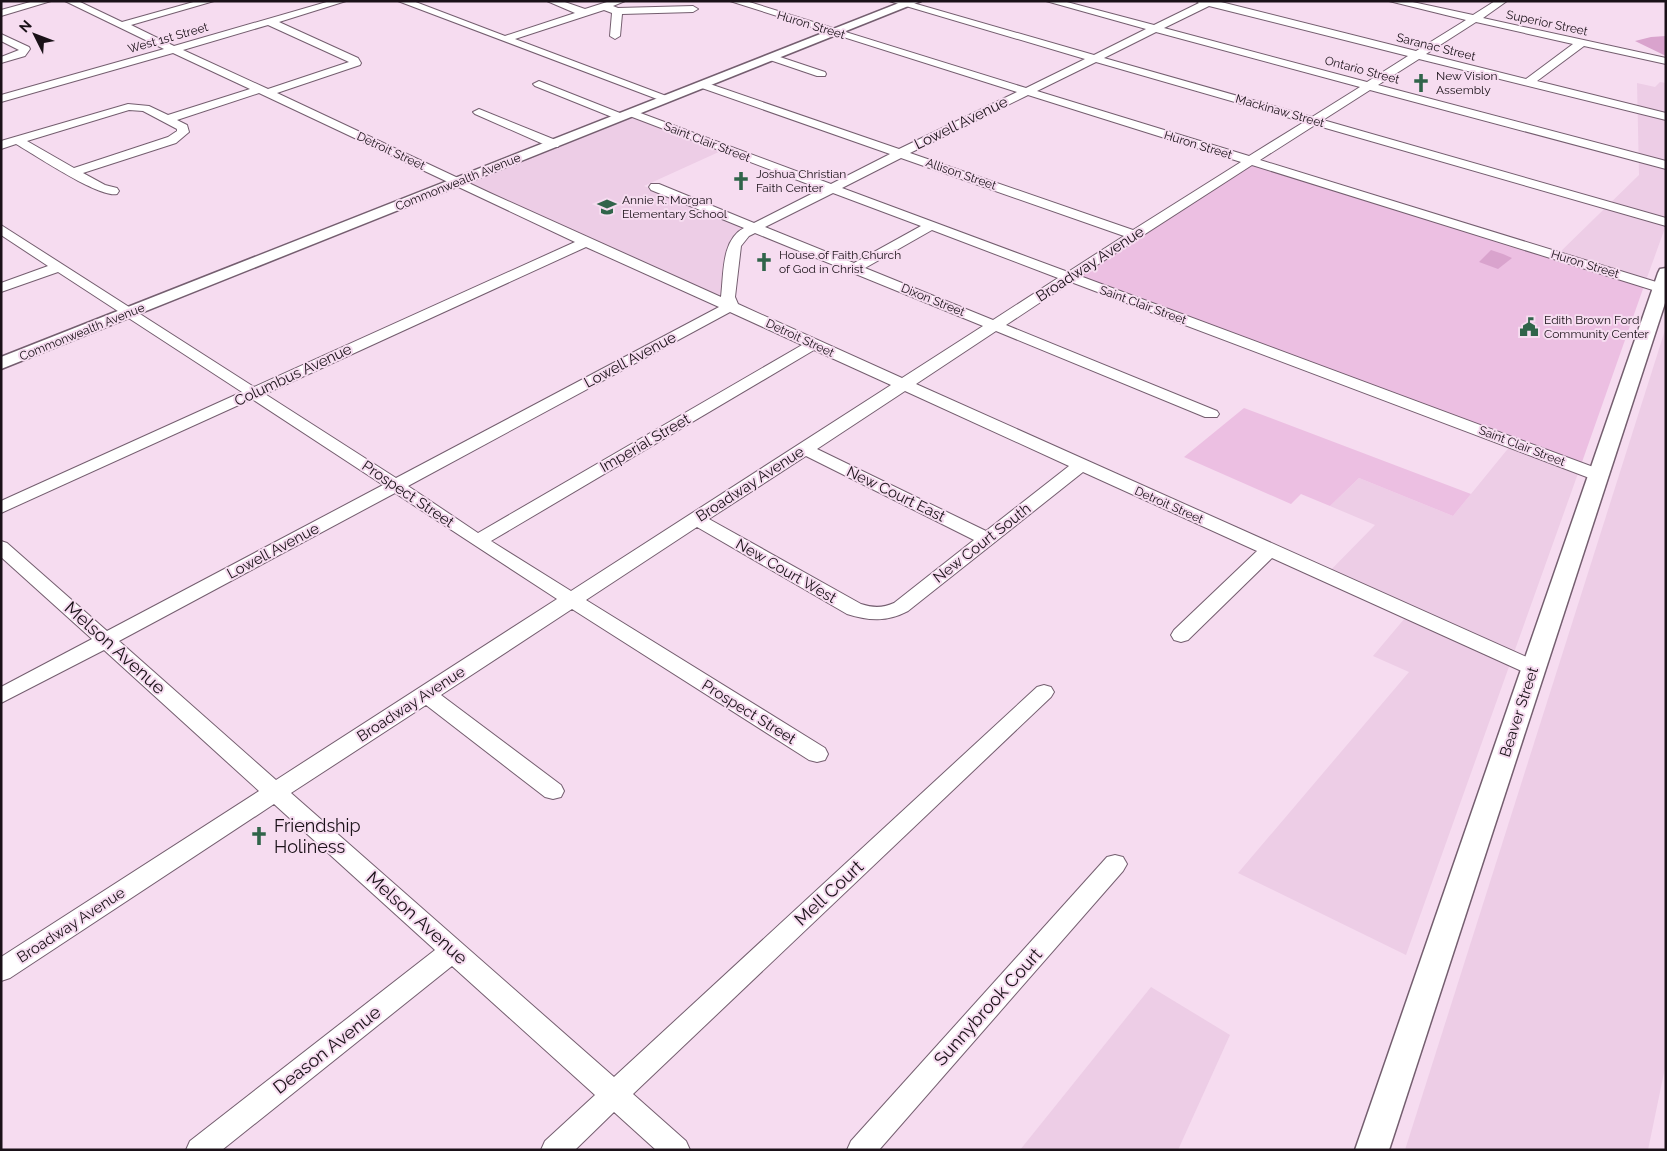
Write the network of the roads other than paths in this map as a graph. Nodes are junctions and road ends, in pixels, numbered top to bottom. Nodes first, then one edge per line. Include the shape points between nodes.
1 (46, 1) edge
2 (95, 1) edge
3 (209, 1) edge
4 (342, 1) edge
5 (403, 1) edge
6 (552, 1) edge
7 (735, 1) edge
8 (1051, 1) edge
9 (1394, 1) edge
10 (1502, 1) edge
11 (905, 2) edge
12 (1207, 2) edge
13 (74, 3) edge
14 (618, 6) edge
15 (692, 9) dead end
16 (1, 13) edge
17 (585, 13) junction
18 (1473, 19) junction
19 (270, 22) junction
20 (121, 25) junction
21 (1154, 29) junction
22 (834, 32) junction
23 (614, 36) dead end
24 (1, 37) edge
25 (505, 39) junction
26 (1581, 43) junction
27 (173, 49) junction
28 (25, 51) joint
29 (1416, 55) junction
30 (772, 57) junction
31 (1094, 58) junction
32 (1, 60) edge
33 (1666, 61) edge
34 (821, 74) dead end
35 (1528, 83) junction
36 (539, 84) dead end
37 (703, 85) junction
38 (1368, 86) junction
39 (263, 92) junction
40 (1026, 92) junction
41 (1, 99) edge
42 (665, 100) junction
43 (479, 112) dead end
44 (626, 115) junction
45 (1666, 117) edge
46 (168, 119) junction
47 (1313, 121) junction
48 (17, 140) junction
49 (554, 144) junction
50 (1, 145) edge
51 (901, 153) junction
52 (1250, 161) junction
53 (1666, 165) edge
54 (73, 172) junction
55 (458, 182) junction
56 (655, 187) dead end
57 (831, 188) junction
58 (113, 191) dead end
59 (1666, 222) edge
60 (932, 226) junction
61 (754, 228) junction
62 (2, 230) edge
63 (1134, 235) junction
64 (585, 242) junction
65 (58, 267) junction
66 (855, 268) junction
67 (1070, 277) junction
68 (1663, 281) edge
69 (1, 288) edge
70 (731, 306) junction
71 (129, 313) junction
72 (995, 326) junction
73 (812, 344) junction
74 (1, 364) edge
75 (902, 385) junction
76 (254, 393) junction
77 (1211, 414) dead end
78 (805, 449) junction
79 (1081, 465) junction
80 (1598, 475) junction
81 (396, 486) junction
82 (1, 508) edge
83 (696, 519) junction
84 (987, 539) junction
85 (478, 541) junction
86 (1, 547) edge
87 (1269, 550) junction
88 (571, 600) junction
89 (879, 615) joint
90 (1181, 635) dead end
91 (105, 640) junction
92 (1533, 668) junction
93 (1044, 692) dead end
94 (426, 694) junction
95 (1, 696) edge
96 (817, 754) dead end
97 (276, 792) junction
98 (553, 792) dead end
99 (1115, 864) dead end
100 (453, 951) junction
101 (1, 970) edge
102 (614, 1095) junction
103 (200, 1150) edge
104 (556, 1150) edge
105 (676, 1150) edge
106 (861, 1150) edge
107 (1372, 1150) edge

1 - 16 street
2 - 13 street
3 - 20 street
4 - 19 street, West 1st Street
5 - 25 street, Saint Clair Street
6 - 17 street
7 - 22 street, Huron Street
8 - 21 street, Ontario Street
9 - 18 street, Superior Street
10 - 18 street, Broadway Avenue
11 - 22 main road, Commonwealth Avenue
11 - 31 street, Mackinaw Street
12 - 21 street, Lowell Avenue
12 - 29 street, Saranac Street
13 - 20 street, Detroit Street
14 - 15 street
14 - 17 street
14 - 23 street
17 - 25 street
18 - 26 street, Superior Street
18 - 29 street, Broadway Avenue
19 - 27 street, West 1st Street
19 - 39 street via 356,63
20 - 27 street, Detroit Street
21 - 31 street, Lowell Avenue
21 - 38 street, Ontario Street
22 - 30 main road, Commonwealth Avenue
22 - 40 street, Huron Street
24 - 28 street
25 - 42 street, Saint Clair Street
26 - 33 street, Superior Street
26 - 35 street
27 - 39 street, Detroit Street
27 - 41 street, West 1st Street
28 - 32 street
29 - 35 street, Saranac Street
29 - 38 street, Broadway Avenue
30 - 34 street
30 - 37 main road, Commonwealth Avenue
31 - 40 street, Lowell Avenue
31 - 47 street, Mackinaw Street
35 - 45 street, Saranac Street
36 - 44 street
37 - 42 main road, Commonwealth Avenue
37 - 51 street, Allison Street
38 - 47 street, Broadway Avenue
38 - 53 street, Ontario Street
39 - 46 street
39 - 55 street, Detroit Street
40 - 51 street, Lowell Avenue
40 - 52 street, Huron Street
42 - 44 main road, Commonwealth Avenue
43 - 49 street
44 - 49 main road, Commonwealth Avenue
44 - 57 street, Saint Clair Street
46 - 48 street via 145,108 128,107
46 - 54 street via 183,127 183,132 172,140
47 - 52 street, Broadway Avenue
47 - 59 street, Mackinaw Street
48 - 50 street
48 - 54 street
49 - 55 main road, Commonwealth Avenue
51 - 57 street, Lowell Avenue
51 - 63 street, Allison Street
52 - 63 street, Broadway Avenue
52 - 68 street, Huron Street
54 - 58 street
55 - 64 street, Detroit Street
55 - 71 main road, Commonwealth Avenue
56 - 61 street, Dixon Street
57 - 60 street, Saint Clair Street
57 - 61 street, Lowell Avenue
60 - 66 street
60 - 67 street, Saint Clair Street
61 - 66 street, Dixon Street
61 - 70 street, Lowell Avenue via 744,233 734,245 728,297
62 - 65 street, Prospect Street
63 - 67 street, Broadway Avenue
64 - 70 street, Detroit Street
64 - 76 street, Columbus Avenue
65 - 69 street
65 - 71 street, Prospect Street
66 - 72 street, Dixon Street
67 - 72 street, Broadway Avenue
67 - 80 street, Saint Clair Street
68 - 80 main road, Beaver Street
70 - 73 street, Detroit Street
70 - 81 street, Lowell Avenue
71 - 74 main road, Commonwealth Avenue
71 - 76 street, Prospect Street
72 - 75 street, Broadway Avenue
72 - 77 street, Dixon Street
73 - 75 street, Detroit Street
73 - 85 street, Imperial Street
75 - 78 street, Broadway Avenue
75 - 79 street, Detroit Street
76 - 81 street, Prospect Street
76 - 82 street, Columbus Avenue
78 - 83 street, Broadway Avenue
78 - 84 street, New Court East
79 - 84 street, New Court South
79 - 87 street, Detroit Street
80 - 92 main road, Beaver Street
81 - 85 street, Prospect Street
81 - 91 street, Lowell Avenue
83 - 88 street, Broadway Avenue
83 - 89 street, New Court West via 854,609
84 - 89 street, New Court South via 901,607
85 - 88 street, Prospect Street
86 - 91 street, Melson Avenue
87 - 90 street
87 - 92 street, Detroit Street
88 - 94 street, Broadway Avenue
88 - 96 street, Prospect Street
91 - 95 street, Lowell Avenue
91 - 97 street, Melson Avenue
92 - 107 main road, Beaver Street
93 - 102 street, Mell Court
94 - 97 street, Broadway Avenue
94 - 98 street
97 - 100 street, Melson Avenue
97 - 101 street, Broadway Avenue
99 - 106 street, Sunnybrook Court
100 - 102 street, Melson Avenue
100 - 103 street, Deason Avenue
102 - 104 street
102 - 105 street, Melson Avenue

